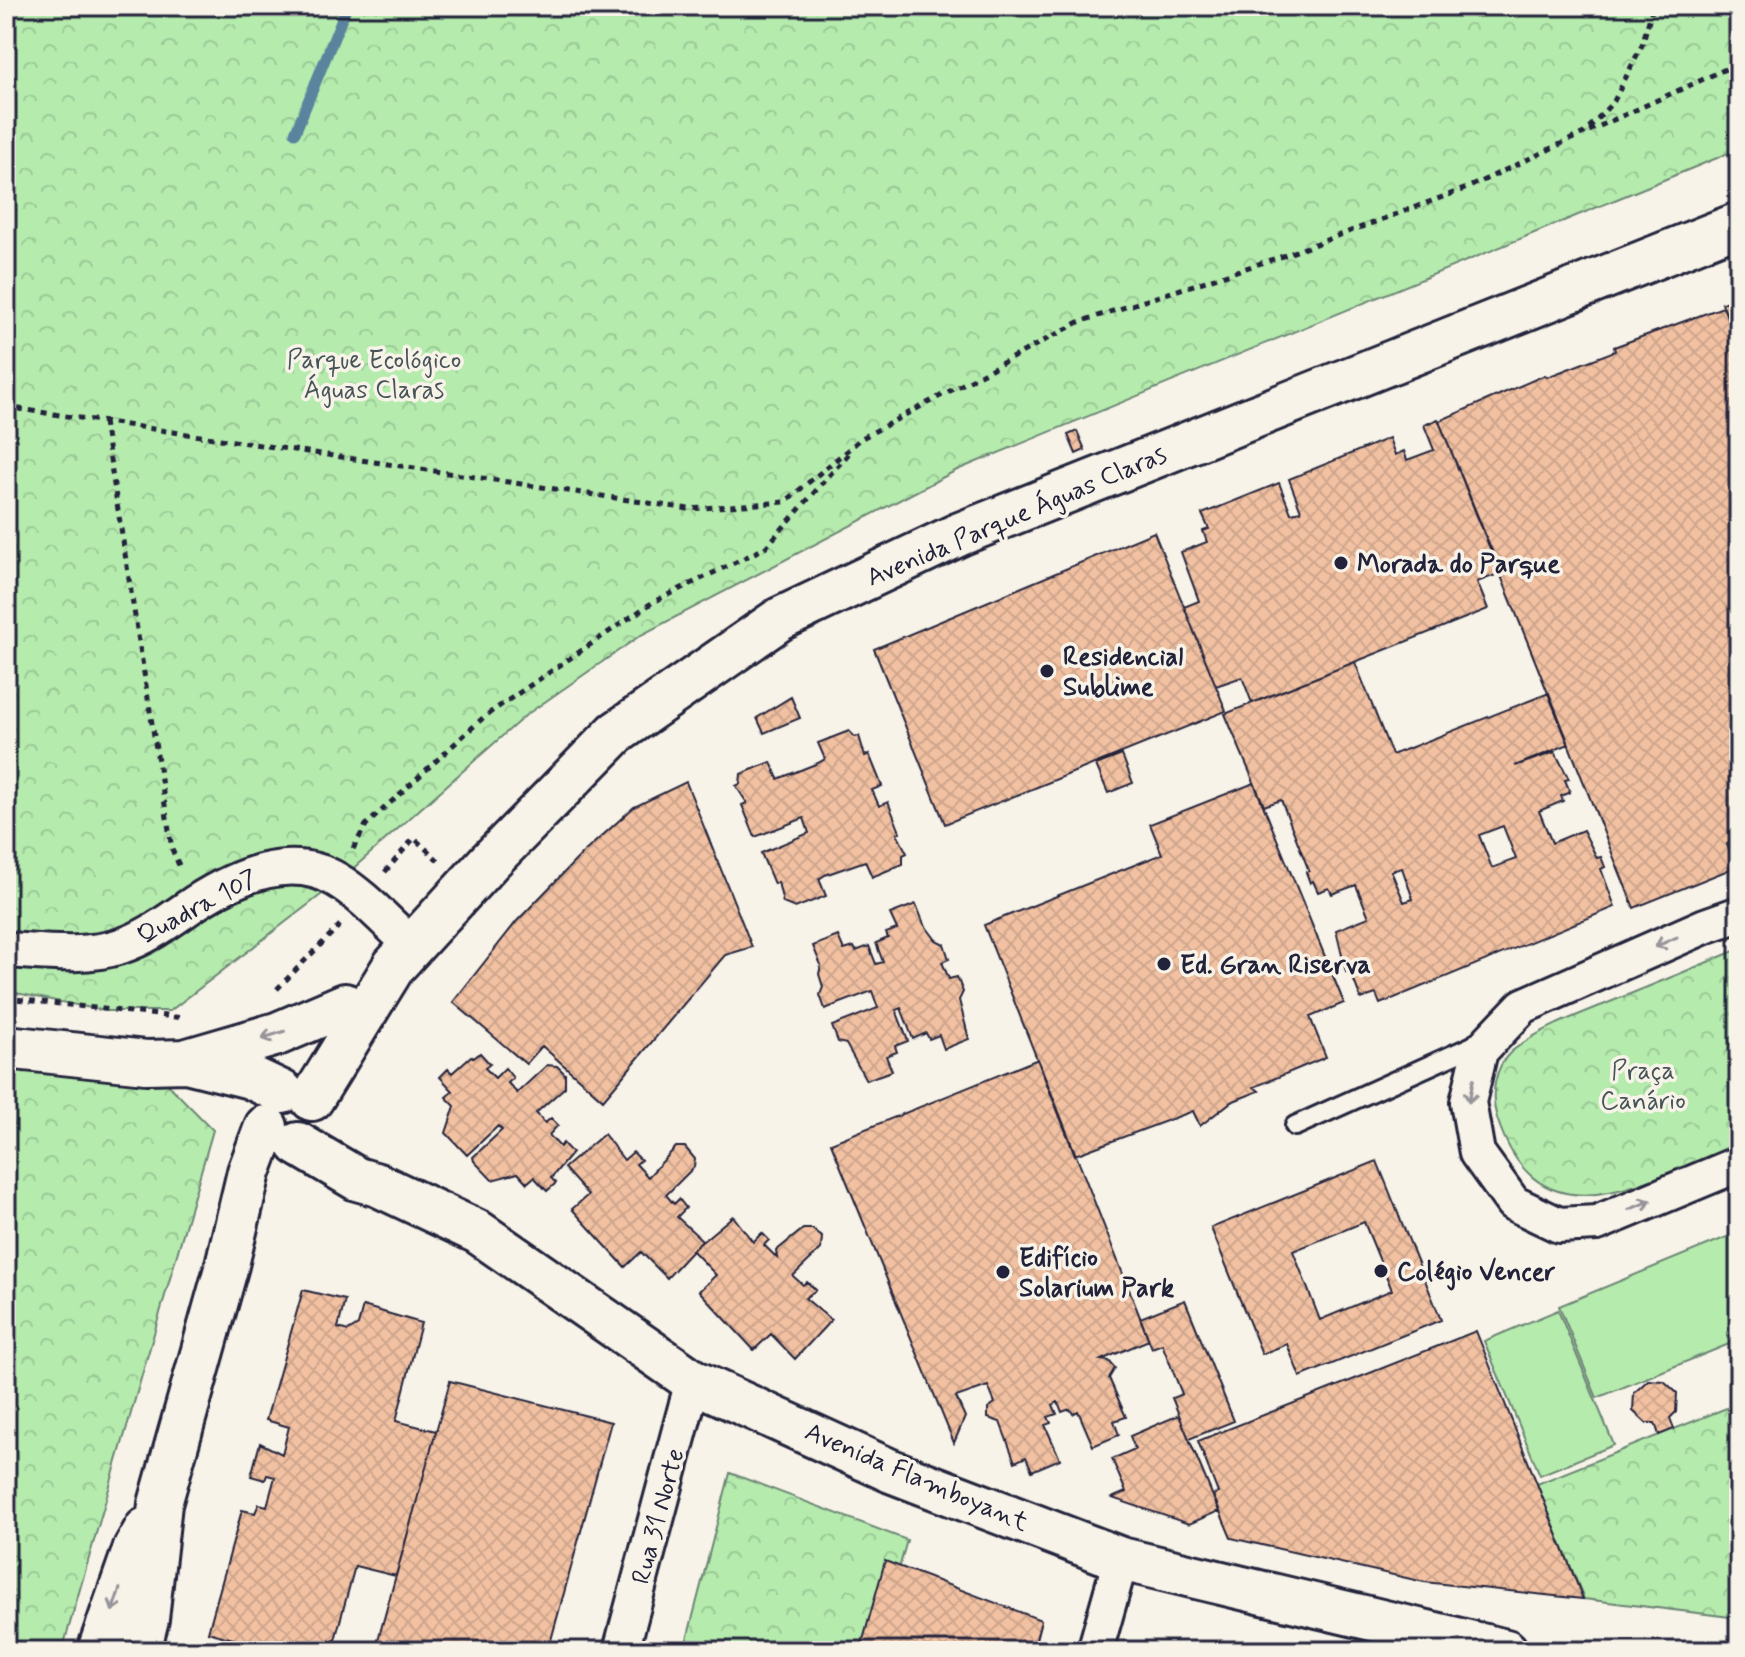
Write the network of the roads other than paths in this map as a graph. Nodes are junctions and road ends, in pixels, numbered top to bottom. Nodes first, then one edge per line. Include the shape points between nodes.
1 (1739, 224) edge
2 (1739, 914) edge
3 (6, 950) edge
4 (402, 955) junction
5 (345, 1005) junction
6 (1494, 1036) junction
7 (6, 1047) edge
8 (166, 1061) junction
9 (289, 1118) junction
10 (1295, 1126) dead end
11 (1739, 1164) edge
12 (693, 1381) junction
13 (160, 1504) junction
14 (1121, 1559) junction
15 (1486, 1649) edge
16 (99, 1651) edge
17 (139, 1651) edge
18 (621, 1651) edge
19 (1095, 1651) edge

1 - 4 street, Avenida Parque Águas Claras via 960,534 780,619 616,733
2 -> 6 street via 1523,1006
3 - 4 street, Quadra 107 via 79,953 120,947 159,929 232,881 267,869 313,870 349,890
4 - 5 street, Avenida Parque Águas Claras
4 - 9 street, Avenida Parque Águas Claras
5 -> 8 street via 277,1034
5 - 9 street, Avenida Parque Águas Claras
6 - 10 lane
6 -> 11 street via 1480,1051 1468,1102 1477,1153 1513,1203 1559,1225 1597,1223
7 - 8 street, Avenida Flamboyant
8 - 9 street, Avenida Flamboyant via 216,1092
9 - 12 street, Avenida Flamboyant via 357,1179 478,1232
9 - 13 street, Avenida Parque Águas Claras via 272,1169 227,1265
12 - 14 street, Avenida Flamboyant via 891,1471
12 - 18 street, Rua 31 Norte
13 -> 16 street, Avenida Parque Águas Claras via 135,1548
13 - 17 street, Avenida Parque Águas Claras
14 - 15 street, Avenida Flamboyant
14 - 19 street

